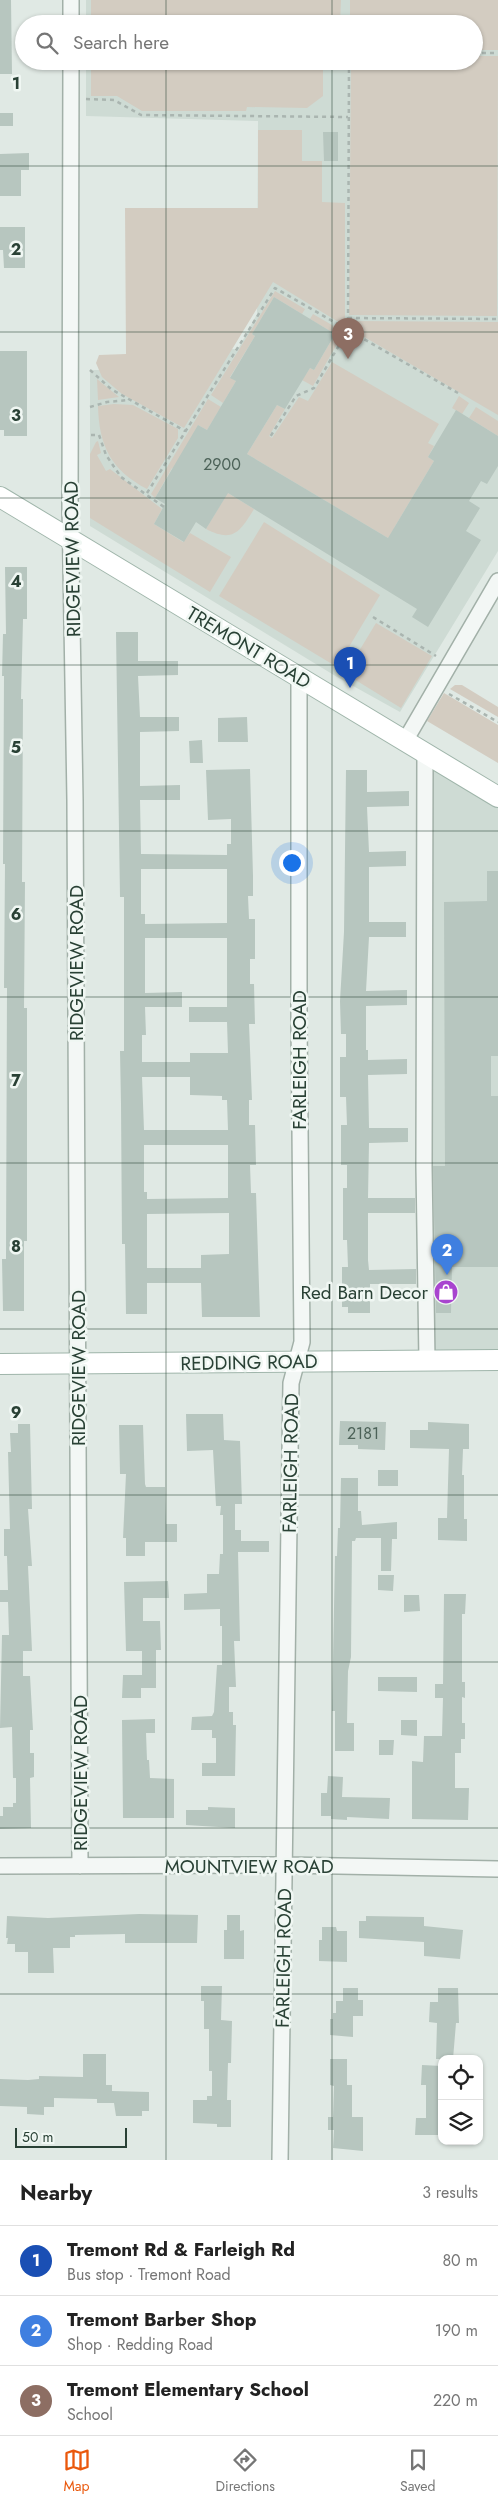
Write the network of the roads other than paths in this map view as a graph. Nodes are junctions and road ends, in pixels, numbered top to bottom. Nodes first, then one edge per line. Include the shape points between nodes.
1 (71, 0) edge
2 (71, 15) edge
3 (71, 70) edge
4 (0, 497) edge
5 (71, 539) junction
6 (498, 581) edge
7 (299, 678) junction
8 (405, 741) junction
9 (425, 753) junction
10 (498, 797) edge
11 (498, 1360) edge
12 (427, 1361) junction
13 (296, 1362) junction
14 (78, 1363) junction
15 (0, 1364) edge
16 (285, 1865) junction
17 (0, 1866) edge
18 (80, 1866) junction
19 (498, 1869) edge
20 (280, 2160) edge

1 - 2 street
3 - 5 street, RIDGEVIEW ROAD
4 - 5 main road, TREMONT ROAD
5 - 7 main road, TREMONT ROAD
5 - 14 street, RIDGEVIEW ROAD
6 - 8 street
7 - 8 main road, TREMONT ROAD
7 - 13 street, FARLEIGH ROAD via 302,1342
8 - 9 main road, TREMONT ROAD
9 - 10 main road, TREMONT ROAD
9 - 12 street
11 - 12 main road, REDDING ROAD
12 - 13 main road, REDDING ROAD
13 - 14 main road, REDDING ROAD
13 - 16 street, FARLEIGH ROAD via 291,1383
14 - 15 main road, REDDING ROAD
14 - 18 street, RIDGEVIEW ROAD
16 - 18 street, MOUNTVIEW ROAD
16 - 19 street, MOUNTVIEW ROAD
16 - 20 street, FARLEIGH ROAD
17 - 18 street, MOUNTVIEW ROAD

